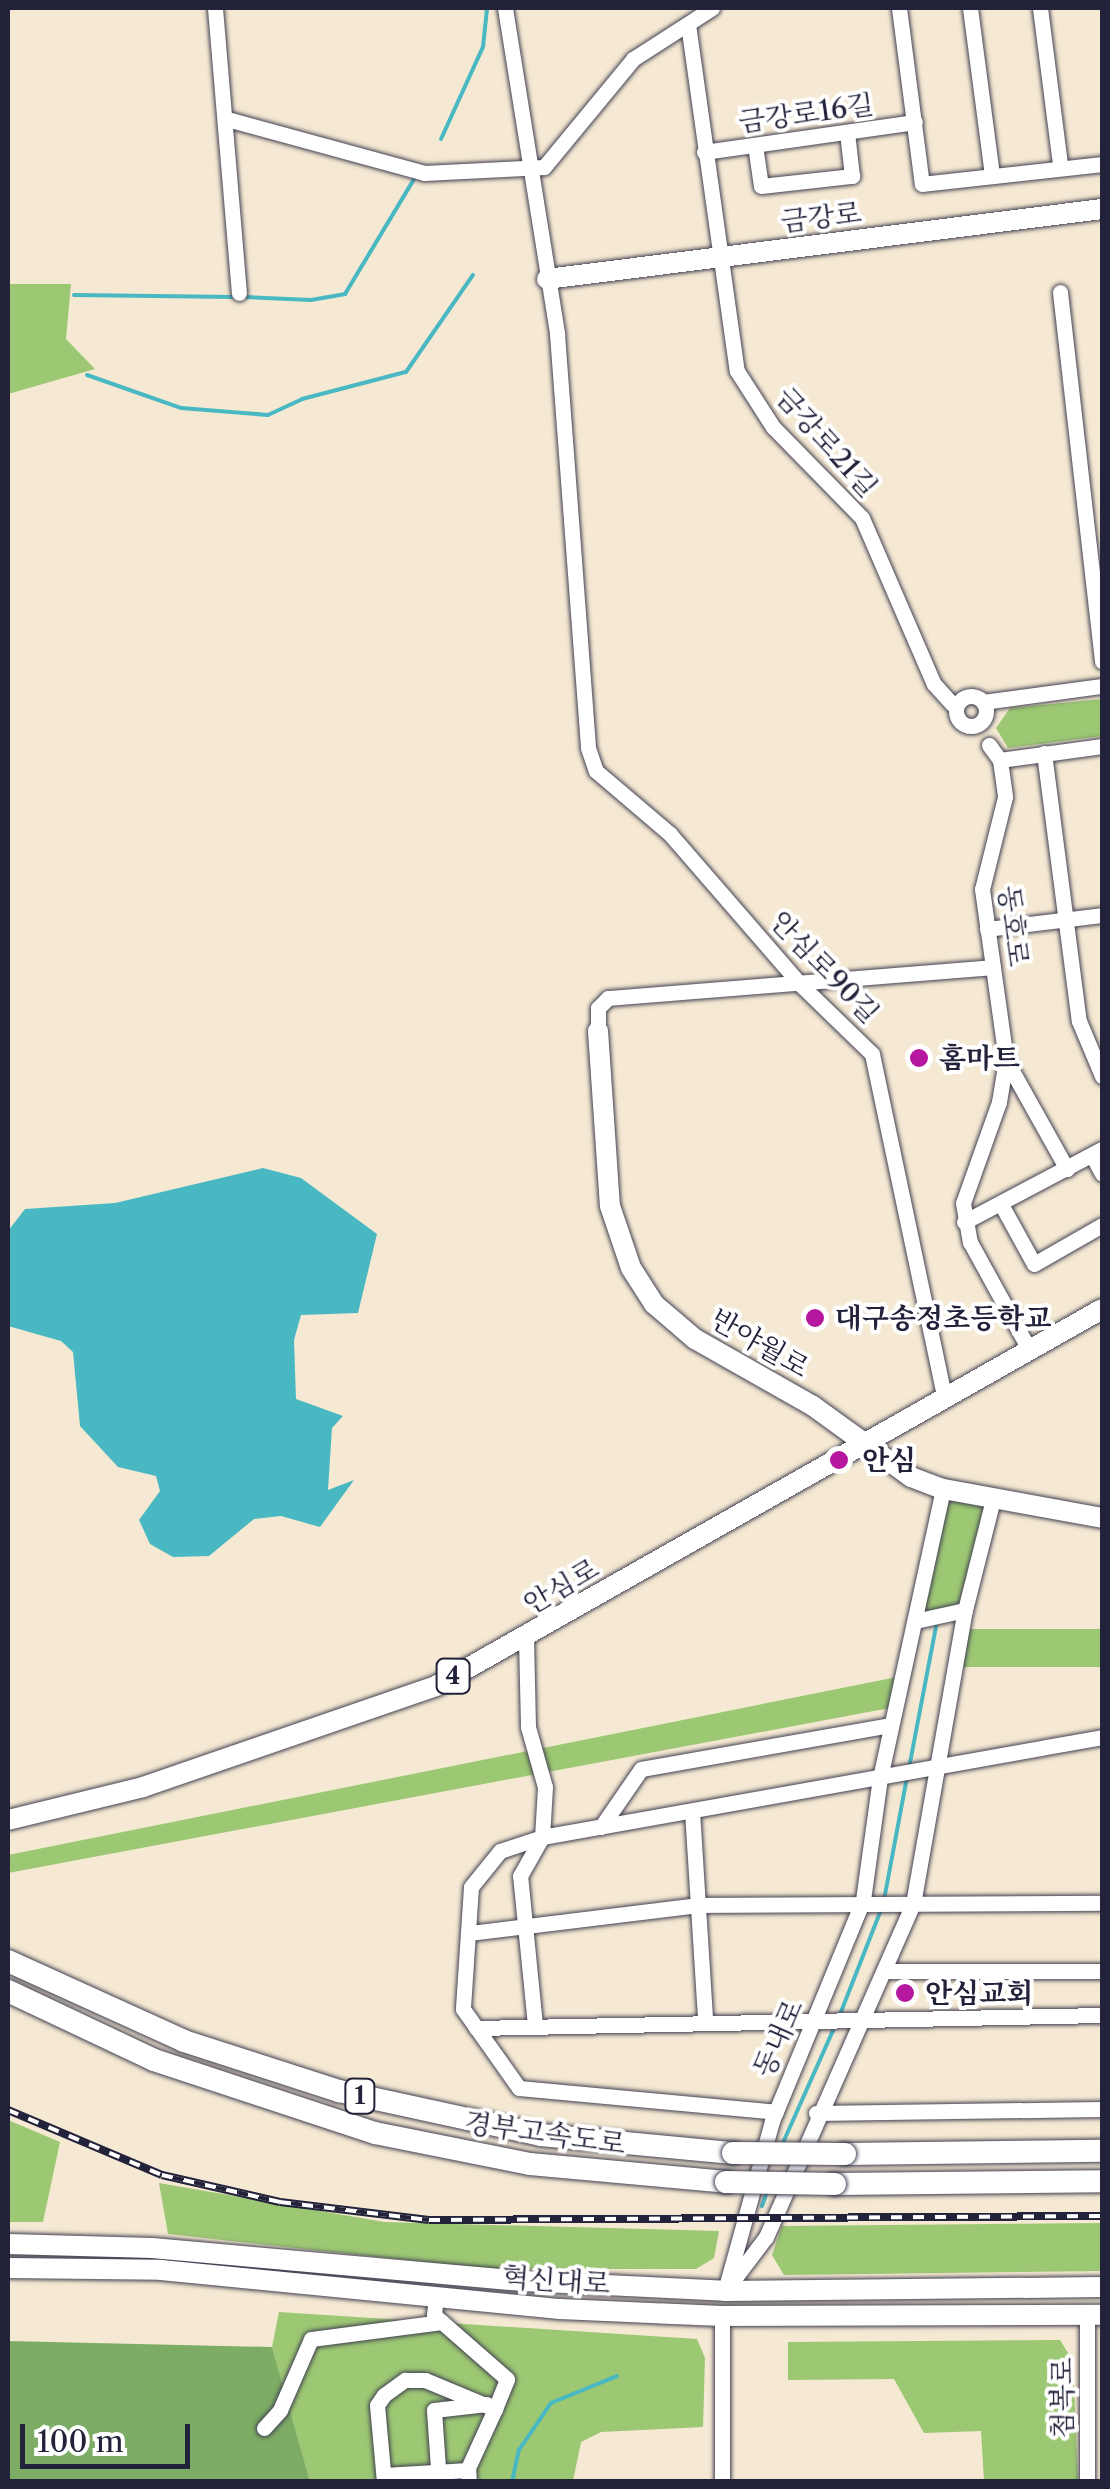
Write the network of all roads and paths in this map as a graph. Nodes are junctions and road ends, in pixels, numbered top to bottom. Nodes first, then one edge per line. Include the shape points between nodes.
1 (215, 8) edge
2 (505, 8) edge
3 (712, 8) edge
4 (899, 8) edge
5 (970, 8) edge
6 (1040, 8) edge
7 (688, 24) junction
8 (227, 119) junction
9 (916, 122) junction
10 (847, 132) junction
11 (755, 145) junction
12 (704, 152) junction
13 (1102, 164) edge
14 (1060, 165) dead end
15 (532, 168) junction
16 (992, 176) junction
17 (1102, 209) edge
18 (718, 258) junction
19 (546, 279) junction
20 (1060, 292) dead end
21 (239, 293) dead end
22 (1102, 662) edge
23 (1102, 686) edge
24 (983, 702) junction
25 (952, 704) junction
26 (976, 724) junction
27 (1102, 746) edge
28 (1044, 753) junction
29 (1000, 760) junction
30 (1102, 915) edge
31 (1065, 920) junction
32 (987, 929) junction
33 (994, 967) junction
34 (800, 984) junction
35 (598, 1031) joint
36 (1006, 1060) junction
37 (1102, 1076) edge
38 (1097, 1152) edge
39 (1067, 1169) junction
40 (1102, 1174) edge
41 (1002, 1206) junction
42 (964, 1222) junction
43 (1102, 1225) edge
44 (1102, 1309) edge
45 (1030, 1351) junction
46 (944, 1397) junction
47 (862, 1445) junction
48 (942, 1490) junction
49 (993, 1499) junction
50 (1102, 1518) edge
51 (964, 1610) junction
52 (914, 1620) junction
53 (526, 1638) junction
54 (891, 1725) junction
55 (1102, 1736) edge
56 (937, 1768) junction
57 (880, 1778) junction
58 (692, 1811) junction
59 (8, 1820) edge
60 (600, 1827) junction
61 (542, 1837) junction
62 (861, 1904) junction
63 (913, 1904) junction
64 (1102, 1904) edge
65 (699, 1905) junction
66 (526, 1926) junction
67 (470, 1933) junction
68 (8, 1962) edge
69 (889, 1970) junction
70 (1102, 1971) edge
71 (8, 1992) edge
72 (1102, 2015) edge
73 (819, 2017) junction
74 (705, 2018) junction
75 (866, 2018) junction
76 (535, 2025) junction
77 (476, 2028) junction
78 (1102, 2110) edge
79 (776, 2112) junction
80 (816, 2113) junction
81 (1102, 2150) edge
82 (1102, 2181) edge
83 (8, 2244) edge
84 (8, 2268) edge
85 (1102, 2288) edge
86 (725, 2291) junction
87 (436, 2298) junction
88 (1095, 2315) edge
89 (722, 2316) junction
90 (442, 2322) junction
91 (491, 2407) junction
92 (264, 2428) dead end
93 (468, 2476) edge
94 (439, 2477) edge
95 (384, 2478) edge
96 (722, 2482) edge
97 (1088, 2482) edge

1 - 8 street
2 - 15 street
3 - 7 street
4 - 9 street, 금강로16길
5 - 16 street
6 - 14 street
7 - 12 street, 금강로16길
7 - 15 street via 633,59 544,166
8 - 15 street via 424,173
8 - 21 street
9 - 10 street, 금강로16길
9 - 16 street, 금강로16길 via 922,184
10 - 11 street, 금강로16길
10 - 11 street, 금강로 via 852,176 761,186
11 - 12 street, 금강로16길
12 - 18 street, 금강로16길
13 - 16 street, 금강로16길
15 - 19 street
17 - 18 main road, 금강로
18 - 19 main road, 금강로
18 - 25 street, 금강로21길 via 737,371 773,427 872,534 934,684
19 - 34 street, 안심로90길 via 557,334 588,748 596,771 670,834
20 - 22 street
23 - 24 street
24 - 25 street
24 - 26 street
25 - 26 street, 금강로21길
26 - 29 street, 금강로21길
27 - 28 street
28 - 29 street
28 - 31 street
29 - 32 street, 동호로 via 1005,797 982,872
30 - 31 street
31 - 32 street
31 - 37 street via 1078,1021
32 - 33 street, 동호로
33 - 34 street
33 - 36 street, 동호로
34 - 35 street via 608,998 598,1008
34 - 46 street, 안심로90길 via 863,1041 880,1070
35 - 47 main road, 반야월로 via 610,1206 631,1268 654,1304 695,1339 813,1406
36 - 39 street, 동호로
36 - 42 street, 동호로 via 1000,1102 967,1177
38 - 39 street
38 - 40 street
39 - 41 street
41 - 42 street
41 - 43 street via 1034,1264
42 - 45 street
44 - 45 main road, 안심로 / 4
45 - 46 main road, 안심로 / 4
46 - 47 main road, 안심로 / 4
47 - 48 main road, 반야월로
47 - 53 main road, 안심로 / 4
48 - 49 main road, 반야월로
48 - 52 street, 동내로
49 - 50 main road, 반야월로
49 - 51 street
51 - 52 street
51 - 56 street
52 - 54 street, 동내로
53 - 59 main road, 안심로 / 4 via 436,1686 279,1742 143,1787
53 - 61 street via 528,1727 544,1787
54 - 57 street, 동내로
54 - 60 street via 642,1769
55 - 56 street
56 - 57 street
56 - 63 street
57 - 58 street
57 - 62 street, 동내로
58 - 60 street
58 - 65 street
60 - 61 street
61 - 66 street via 520,1876
61 - 67 street via 500,1851 471,1886
62 - 63 street
62 - 65 street
62 - 73 street, 동내로
63 - 64 street
63 - 69 street
65 - 66 street
65 - 74 street
66 - 67 street
66 - 76 street
67 - 77 street via 463,2008
68 - 81 highway, 경부고속도로 / 1, bridge via 184,2041 339,2091 526,2133 733,2152
69 - 70 street
69 - 75 street
71 - 82 highway, 경부고속도로 / 1, bridge via 154,2060 374,2133 530,2164 726,2182
72 - 75 street
73 - 74 street
73 - 75 street
73 - 79 street, 동내로
74 - 76 street
75 - 80 street
76 - 77 street
77 - 79 street via 519,2088
78 - 80 street
79 - 86 street, 동내로
80 - 86 street via 766,2237
83 - 86 main road via 152,2248 524,2281
84 - 87 main road, 혁신대로 via 160,2270
85 - 86 main road
86 - 89 main road, 동내로
87 - 89 main road, 혁신대로
87 - 90 street via 434,2316
88 - 89 main road, 혁신대로
88 - 97 street, 첨복로
89 - 96 street, 동내로
90 - 91 street via 507,2379
90 - 92 street via 311,2340 280,2410
91 - 93 street
91 - 94 street via 434,2410
91 - 95 street via 425,2380 405,2380 378,2405
93 - 94 street
94 - 95 street

